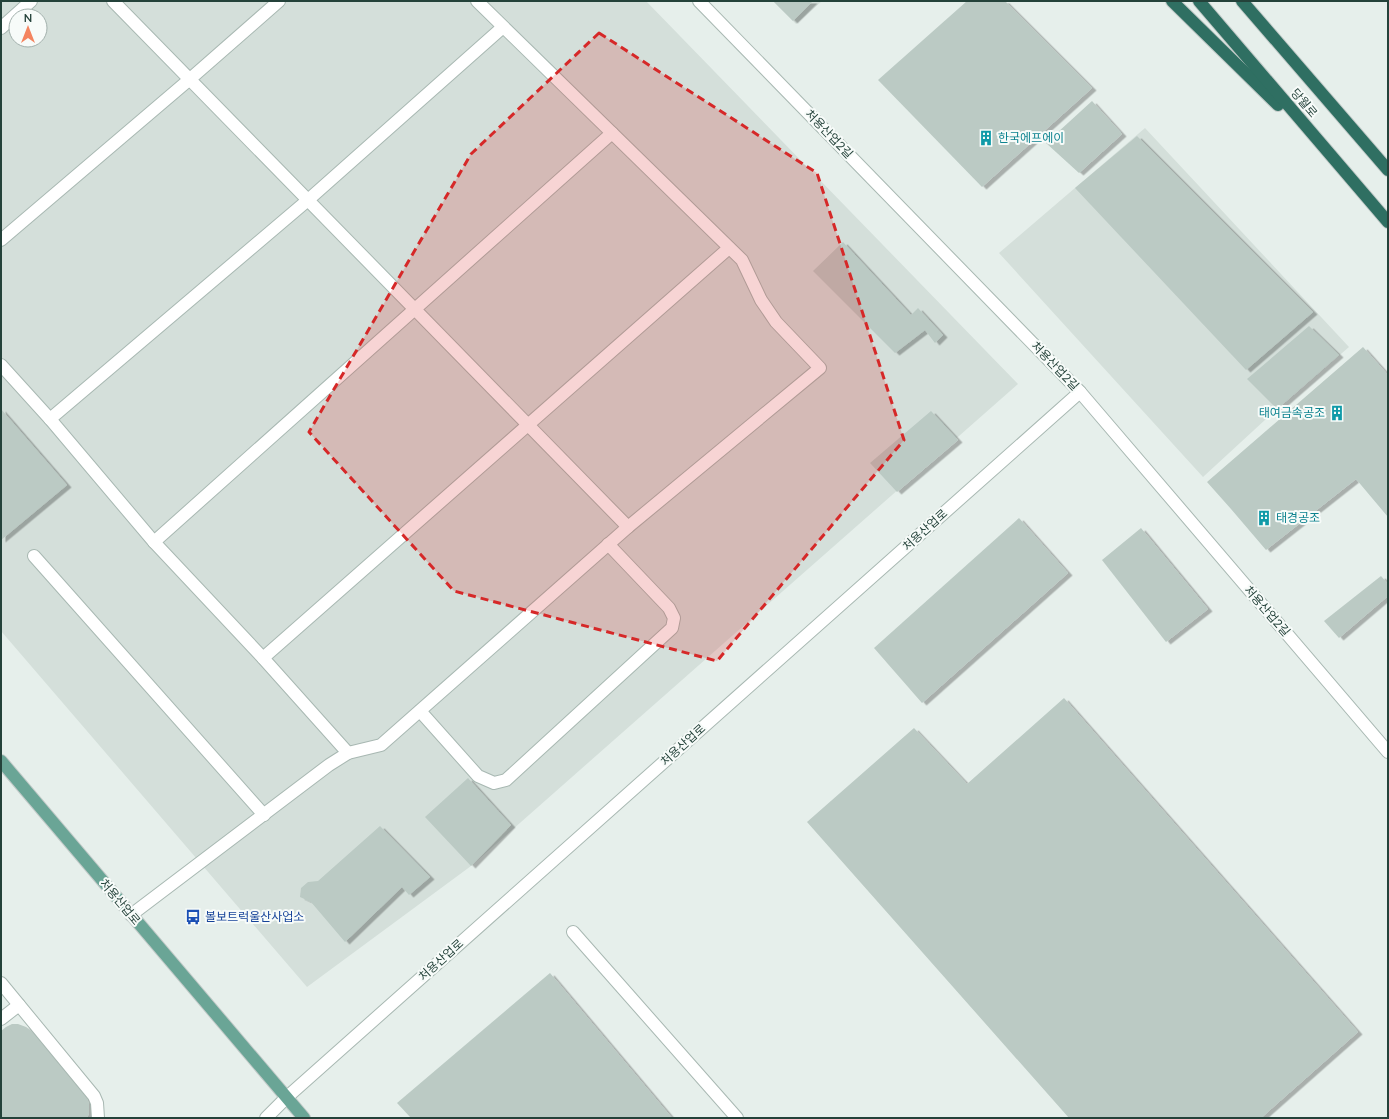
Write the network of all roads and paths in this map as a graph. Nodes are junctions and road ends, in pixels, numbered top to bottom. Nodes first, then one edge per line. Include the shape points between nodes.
1 (31, 1) edge
2 (113, 1) edge
3 (279, 1) edge
4 (477, 1) edge
5 (699, 1) edge
6 (1172, 1) edge
7 (1199, 1) edge
8 (1242, 1) edge
9 (1251, 1) edge
10 (503, 27) junction
11 (1, 28) edge
12 (1296, 64) junction
13 (190, 79) junction
14 (612, 133) junction
15 (1332, 158) junction
16 (1388, 170) edge
17 (308, 200) junction
18 (1388, 222) edge
19 (1, 240) edge
20 (729, 248) junction
21 (415, 309) junction
22 (1, 365) edge
23 (1080, 392) junction
24 (50, 420) junction
25 (528, 425) junction
26 (628, 527) junction
27 (154, 542) junction
28 (608, 544) junction
29 (34, 556) dead end
30 (263, 658) junction
31 (420, 711) junction
32 (1388, 752) edge
33 (348, 753) junction
34 (1, 761) edge
35 (264, 815) junction
36 (131, 915) junction
37 (573, 932) dead end
38 (1, 984) edge
39 (19, 1005) junction
40 (1, 1020) edge
41 (286, 1098) junction
42 (98, 1118) edge
43 (266, 1118) edge
44 (304, 1118) edge
45 (737, 1118) edge

1 - 11 street
2 - 13 street
3 - 13 street
4 - 10 street
5 - 23 street, 처용산업2길
6 - 15 highway
7 - 15 highway, 당월로
8 - 12 highway, 당월로
9 - 12 highway
10 - 14 street
10 - 17 street
12 - 16 highway, 당월로
13 - 17 street
13 - 19 street
14 - 20 street
14 - 21 street
15 - 18 highway, 당월로
17 - 21 street
17 - 24 street
20 - 25 street
20 - 26 street via 742,260 761,300 776,322 820,368
21 - 25 street
21 - 27 street
22 - 24 street
23 - 32 street, 처용산업2길
23 - 41 street, 처용산업로
24 - 27 street
25 - 26 street
25 - 30 street
26 - 28 street
27 - 30 street
28 - 31 street
28 - 31 street via 669,608 674,618 672,628 506,780 494,782 478,776
29 - 35 street
30 - 33 street
31 - 33 street via 381,745
33 - 35 street
34 - 36 main road, 처용산업로
35 - 36 street
36 - 41 main road, 처용산업로
37 - 45 street
38 - 39 street
39 - 40 street
39 - 42 street via 94,1096
41 - 43 street, 처용산업로
41 - 44 main road, 처용산업로

